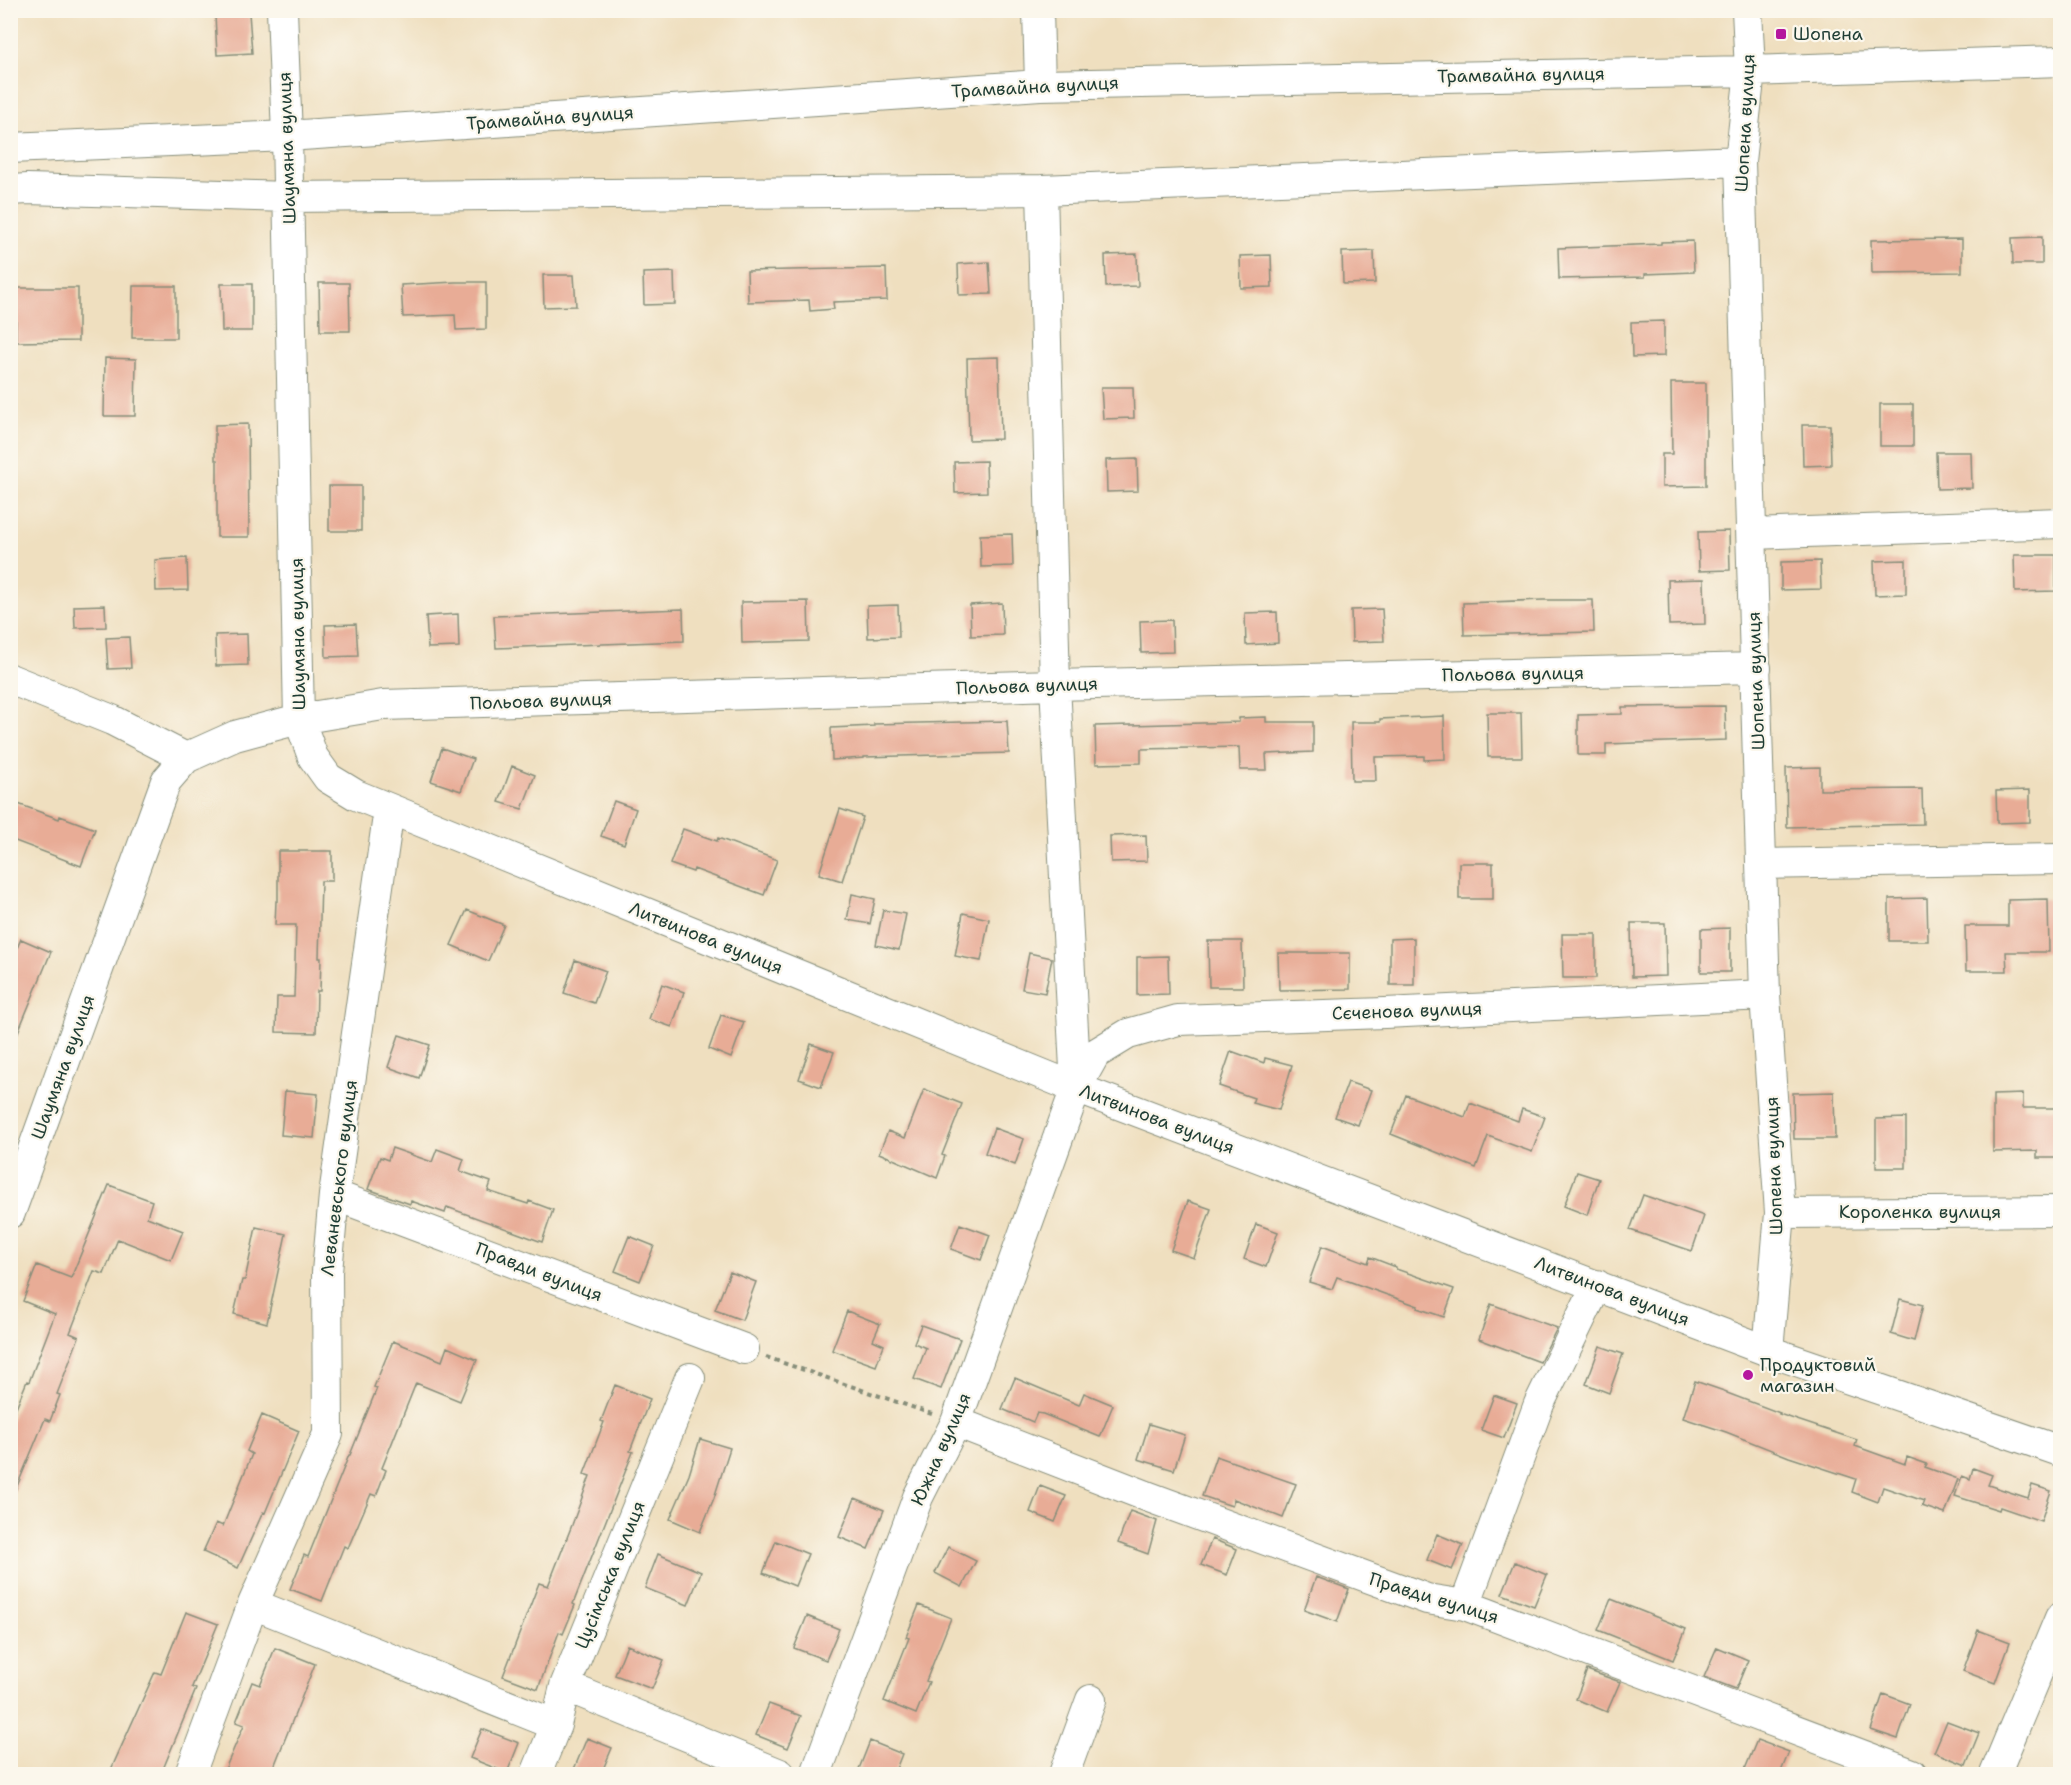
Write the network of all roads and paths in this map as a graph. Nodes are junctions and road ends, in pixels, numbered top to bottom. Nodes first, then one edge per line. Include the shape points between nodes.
1 (282, 10) edge
2 (1038, 10) edge
3 (1747, 10) edge
4 (2061, 61) edge
5 (1750, 71) junction
6 (1040, 85) junction
7 (287, 136) junction
8 (10, 148) edge
9 (1740, 161) junction
10 (10, 190) edge
11 (1042, 190) junction
12 (288, 198) junction
13 (2061, 523) edge
14 (1752, 534) junction
15 (1756, 668) junction
16 (10, 679) edge
17 (1055, 685) junction
18 (299, 719) junction
19 (186, 758) junction
20 (389, 809) junction
21 (2061, 859) edge
22 (1762, 864) junction
23 (1765, 994) junction
24 (1076, 1088) junction
25 (334, 1195) junction
26 (2061, 1211) edge
27 (10, 1213) edge
28 (1780, 1213) junction
29 (1597, 1285) junction
30 (744, 1349) joint
31 (1768, 1351) junction
32 (690, 1378) dead end
33 (956, 1422) junction
34 (2061, 1451) edge
35 (253, 1604) junction
36 (1465, 1605) junction
37 (2061, 1618) edge
38 (565, 1686) junction
39 (1091, 1700) dead end
40 (556, 1725) junction
41 (190, 1774) edge
42 (536, 1774) edge
43 (780, 1774) edge
44 (816, 1774) edge
45 (1064, 1774) edge
46 (1912, 1774) edge
47 (1995, 1774) edge

1 - 7 street, Шаумяна вулиця
2 - 6 street
3 - 5 street, Шопена вулиця
4 - 5 street, Трамвайна вулиця
5 - 6 street, Трамвайна вулиця
5 - 9 street, Шопена вулиця
6 - 7 street, Трамвайна вулиця
7 - 8 street, Трамвайна вулиця
7 - 12 street, Шаумяна вулиця
9 - 11 street
9 - 14 street, Шопена вулиця
10 - 12 street
11 - 12 street
11 - 17 street
12 - 18 street, Шаумяна вулиця
13 - 14 street
14 - 15 street, Шопена вулиця
15 - 17 street, Польова вулиця
15 - 22 street, Шопена вулиця
16 - 19 street via 112,720
17 - 18 street, Польова вулиця via 383,705
17 - 24 street
18 - 19 street, Шаумяна вулиця via 235,736
18 - 20 street, Литвинова вулиця via 313,756 328,778
19 - 27 street, Шаумяна вулиця via 166,781
20 - 24 street, Литвинова вулиця
20 - 25 street, Леваневського вулиця
21 - 22 street
22 - 23 street, Шопена вулиця
23 - 24 street, Сєченова вулиця via 1178,1020 1128,1035 1095,1054
23 - 28 street, Шопена вулиця
24 - 29 street, Литвинова вулиця
24 - 33 street, Южна вулиця
25 - 30 street, Правди вулиця
25 - 35 street, Леваневського вулиця via 327,1272 328,1434
26 - 28 street, Короленка вулиця
28 - 31 street, Шопена вулиця
29 - 31 street, Литвинова вулиця
29 - 36 street via 1539,1404
30 - 33 path
31 - 34 street, Литвинова вулиця
32 - 38 street, Цусімська вулиця
33 - 36 street, Правди вулиця via 1427,1599
33 - 44 street, Южна вулиця via 918,1497
35 - 40 street
35 - 41 street, Леваневського вулиця
36 - 46 street, Правди вулиця
37 - 47 street
38 - 40 street, Цусімська вулиця
38 - 43 street
39 - 45 street
40 - 42 street, Цусімська вулиця

